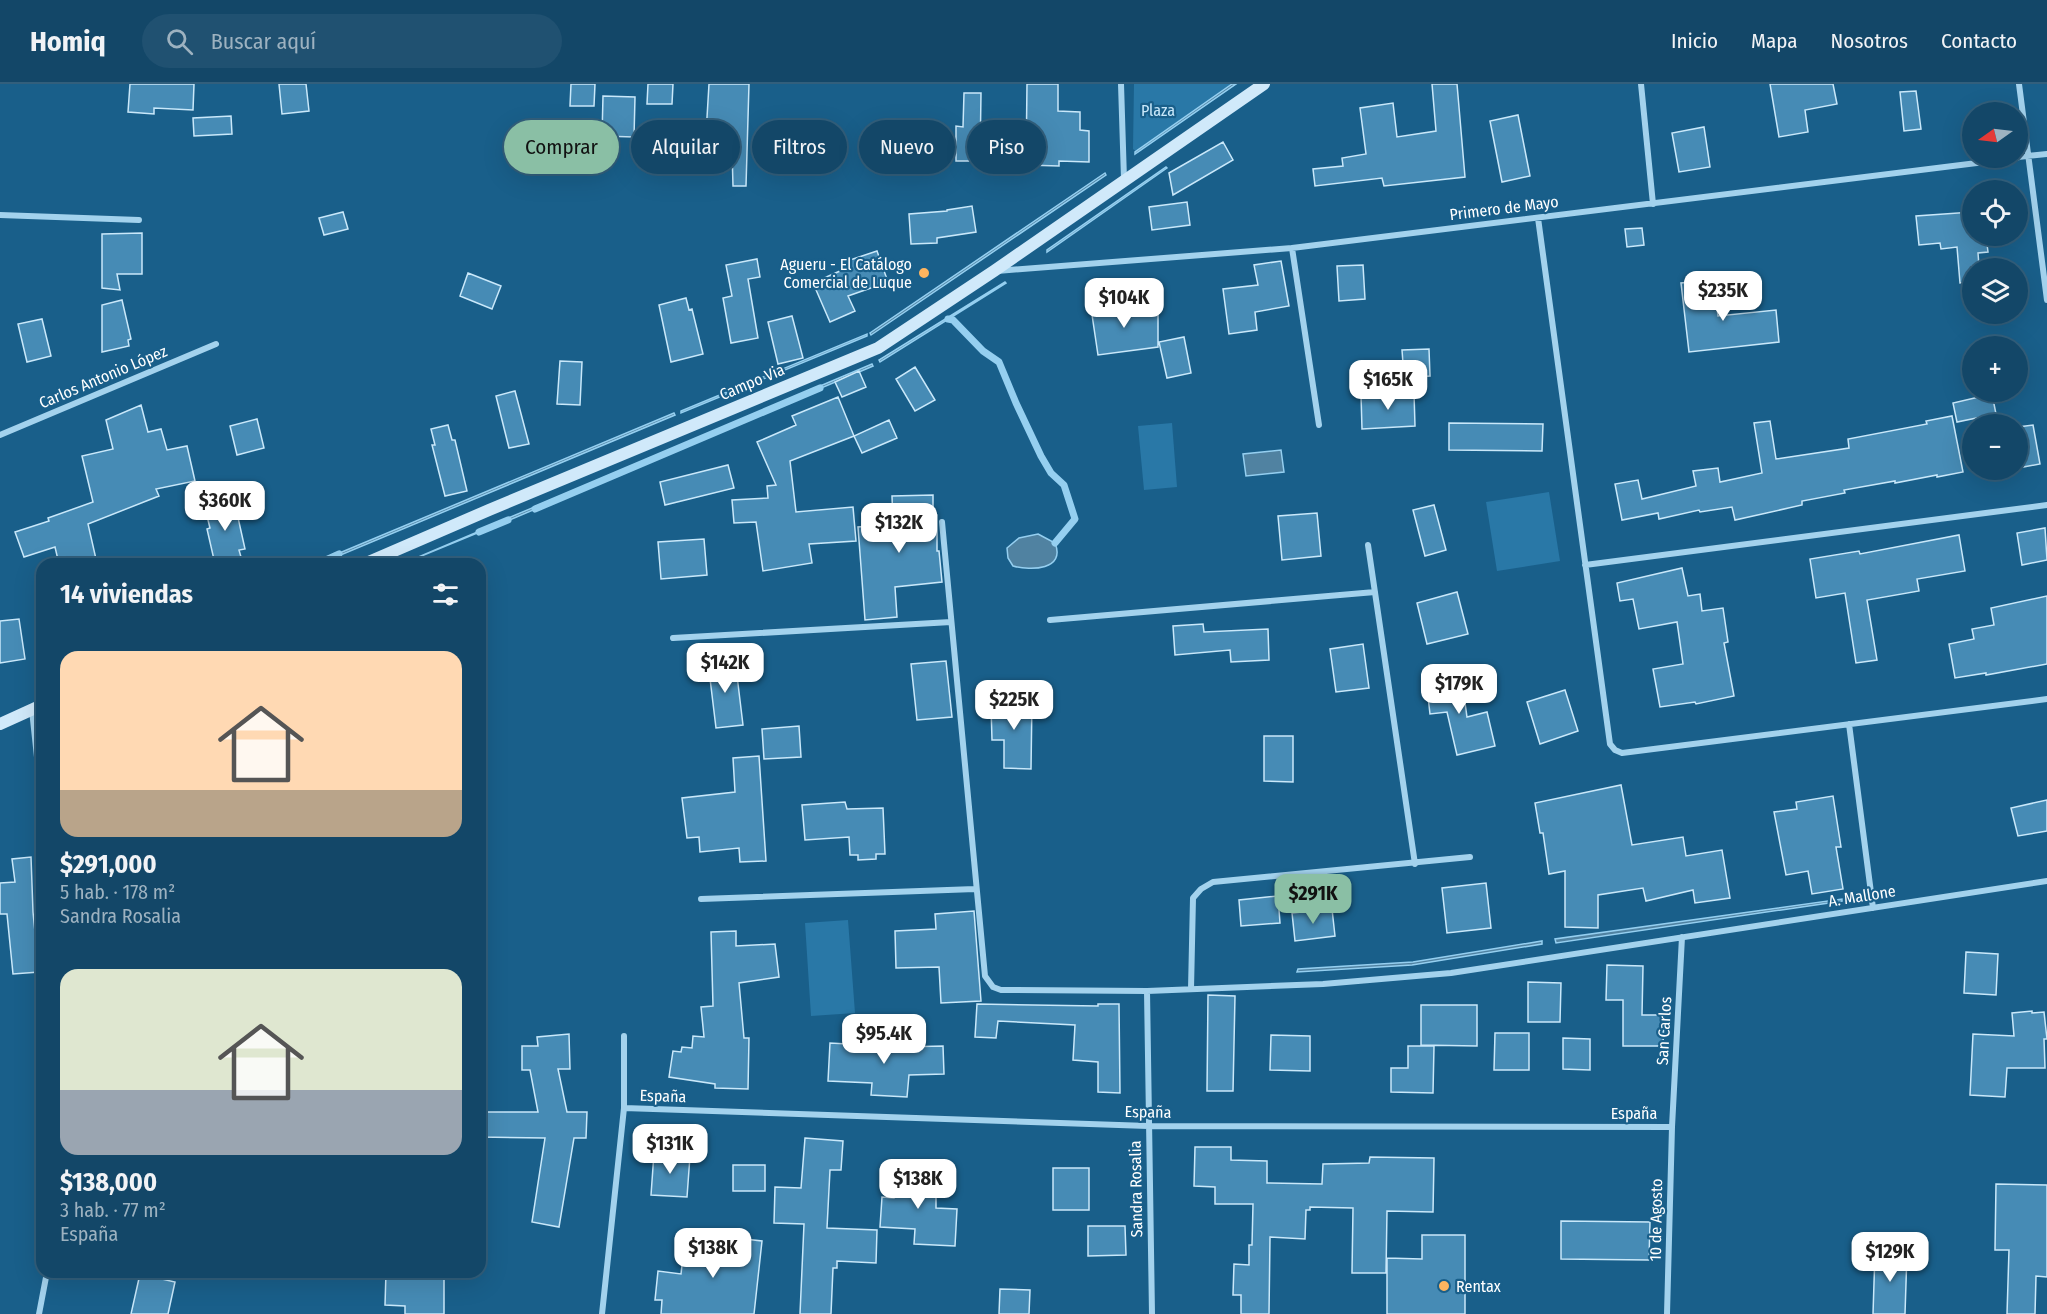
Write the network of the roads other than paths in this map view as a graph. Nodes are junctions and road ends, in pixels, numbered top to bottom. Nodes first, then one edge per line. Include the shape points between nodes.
1 (1121, 84) edge
2 (1264, 84) edge
3 (1641, 84) edge
4 (2019, 84) edge
5 (2021, 102) edge
6 (2047, 154) edge
7 (2028, 156) joint
8 (1962, 164) edge
9 (1124, 180) junction
10 (1653, 204) junction
11 (0, 215) edge
12 (1538, 218) junction
13 (139, 220) dead end
14 (1292, 248) junction
15 (994, 271) junction
16 (2047, 300) edge
17 (216, 344) dead end
18 (1319, 425) dead end
19 (0, 435) edge
20 (2047, 505) edge
21 (942, 522) dead end
22 (1368, 545) dead end
23 (378, 558) edge
24 (1585, 565) junction
25 (1375, 592) junction
26 (1050, 620) dead end
27 (951, 622) junction
28 (673, 638) dead end
29 (2047, 699) edge
30 (36, 707) edge
31 (0, 724) edge
32 (1849, 724) junction
33 (1470, 857) dead end
34 (1415, 864) junction
35 (2047, 881) edge
36 (975, 889) junction
37 (701, 899) dead end
38 (1873, 908) junction
39 (1682, 937) junction
40 (1191, 989) junction
41 (1147, 991) junction
42 (624, 1036) dead end
43 (624, 1108) junction
44 (1148, 1126) junction
45 (1672, 1127) junction
46 (47, 1278) edge
47 (39, 1314) edge
48 (602, 1314) edge
49 (1152, 1314) edge
50 (1667, 1314) edge

1 - 9 street
2 - 9 street, Campo Via
3 - 10 street
4 - 5 street
6 - 7 street, Primero de Mayo
7 - 16 street
8 - 10 street, Primero de Mayo
9 - 15 street, Campo Via
10 - 12 street, Primero de Mayo
11 - 13 street
12 - 14 street, Primero de Mayo
12 - 24 street
14 - 15 street, Primero de Mayo
14 - 18 street
15 - 23 street, Campo Via via 878,348
17 - 19 street, Carlos Antonio López
20 - 24 street
21 - 27 street
22 - 25 street
24 - 32 street via 1615,750 1622,753
25 - 26 street
25 - 34 street
27 - 28 street
27 - 36 street
29 - 32 street
30 - 31 street
32 - 38 street
33 - 34 street
34 - 40 street via 1207,885 1193,898
35 - 38 street, A. Mallone
36 - 37 street
36 - 41 street, A. Mallone via 985,976 993,987
38 - 39 street, A. Mallone
39 - 40 street, A. Mallone via 1451,973 1323,984
39 - 45 street, San Carlos
40 - 41 street, A. Mallone
41 - 44 street, Sandra Rosalia
42 - 43 street
43 - 44 street, España
43 - 48 street
44 - 45 street, España
44 - 49 street, Sandra Rosalia
45 - 50 street, 10 de Agosto
46 - 47 street

